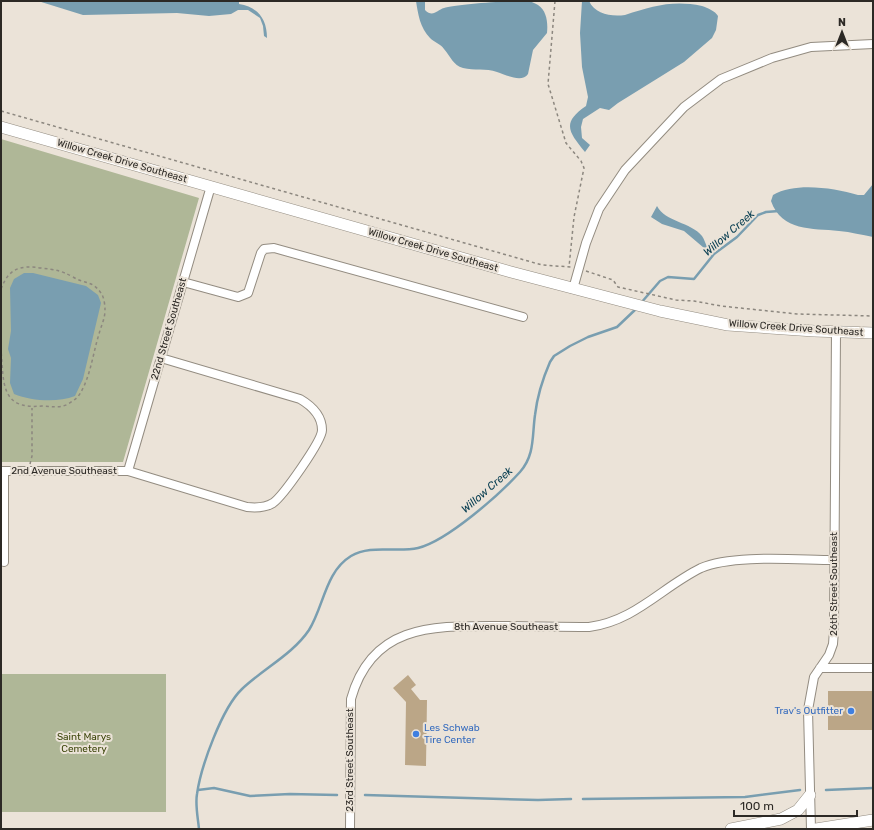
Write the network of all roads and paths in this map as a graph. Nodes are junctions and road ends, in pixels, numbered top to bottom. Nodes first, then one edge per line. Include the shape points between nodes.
1 (555, 1) edge
2 (873, 44) edge
3 (1, 111) edge
4 (1, 127) edge
5 (211, 186) junction
6 (569, 267) junction
7 (579, 269) junction
8 (183, 282) junction
9 (1, 289) edge
10 (573, 289) junction
11 (873, 316) edge
12 (523, 317) dead end
13 (1, 325) edge
14 (836, 332) junction
15 (873, 333) edge
16 (1, 343) edge
17 (1, 350) edge
18 (161, 358) junction
19 (32, 407) junction
20 (2, 471) edge
21 (28, 471) junction
22 (128, 471) junction
23 (834, 560) junction
24 (4, 562) dead end
25 (820, 668) junction
26 (873, 668) edge
27 (364, 670) joint
28 (810, 795) junction
29 (873, 820) edge
30 (350, 829) edge
31 (731, 829) edge
32 (811, 829) edge
33 (816, 829) edge

1 - 6 path via 548,84 566,143 582,161 584,168 574,217
2 - 7 street via 811,47 772,58 720,79 684,107 625,170 604,203 586,242
3 - 6 path via 542,266
4 - 5 main road, Willow Creek Drive Southeast
5 - 8 street, 22nd Street Southeast
5 - 10 main road, Willow Creek Drive Southeast
6 - 7 path
7 - 10 street
7 - 11 path via 613,280 618,287 676,300 797,314
8 - 12 street via 238,297 244,296 248,293 261,253 264,249 274,248
8 - 18 street, 22nd Street Southeast
9 - 19 path via 12,271 30,266 65,272 73,278 93,284 102,294 104,320 81,394 65,406
10 - 14 main road, Willow Creek Drive Southeast via 660,311 728,324
13 - 16 path
14 - 15 main road, Willow Creek Drive Southeast
14 - 23 street, 26th Street Southeast
17 - 19 path via 4,391 15,403
18 - 22 street, 22nd Street Southeast
18 - 22 street, 2nd Avenue Southeast via 300,399 312,407 319,416 322,433 280,496 262,507 247,507
19 - 21 path via 32,456
20 - 21 street, 2nd Avenue Southeast
20 - 24 street
21 - 22 street, 2nd Avenue Southeast
23 - 25 street, 26th Street Southeast via 833,644
23 - 27 street, 8th Avenue Southeast via 719,561 701,568 623,618 605,625 456,626 421,629 399,637 380,649
25 - 26 street
25 - 28 street, 26th Street Southeast via 814,677 808,710
27 - 30 street, 23rd Street Southeast via 354,687 350,713
28 - 31 main road via 798,810 781,819
28 - 32 street, 26th Street Southeast
29 - 33 main road

